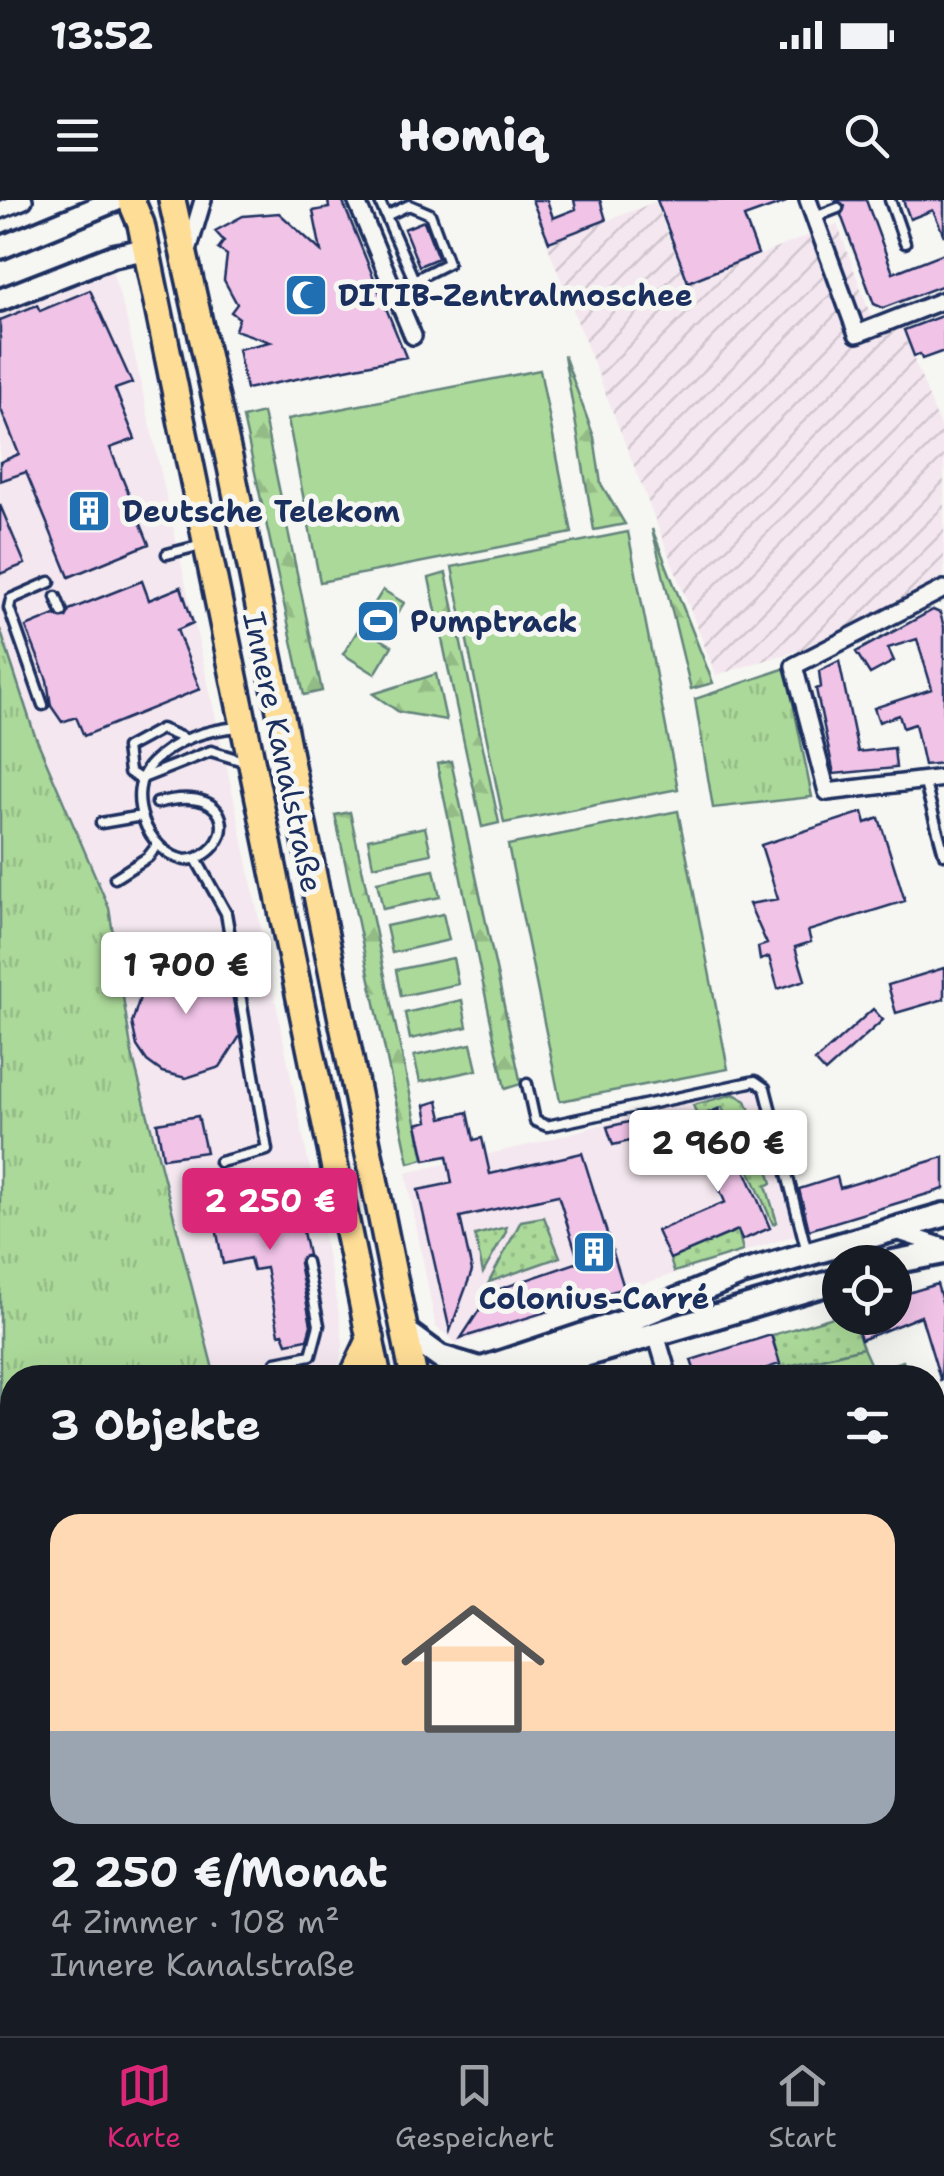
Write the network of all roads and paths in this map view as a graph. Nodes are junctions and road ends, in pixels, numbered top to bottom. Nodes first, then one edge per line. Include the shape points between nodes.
1 (24, 200) edge
2 (116, 200) edge
3 (132, 200) edge
4 (172, 200) edge
5 (203, 200) edge
6 (356, 200) edge
7 (379, 200) edge
8 (808, 200) edge
9 (890, 200) edge
10 (838, 208) dead end
11 (0, 210) edge
12 (386, 216) junction
13 (815, 217) junction
14 (906, 243) dead end
15 (0, 248) edge
16 (146, 250) junction
17 (186, 260) junction
18 (0, 300) edge
19 (944, 300) edge
20 (406, 332) dead end
21 (206, 545) junction
22 (167, 554) dead end
23 (50, 582) dead end
24 (944, 589) edge
25 (56, 597) dead end
26 (62, 612) dead end
27 (43, 705) dead end
28 (243, 727) junction
29 (185, 739) junction
30 (254, 772) junction
31 (294, 777) junction
32 (944, 778) edge
33 (142, 780) junction
34 (924, 780) junction
35 (157, 803) dead end
36 (142, 816) junction
37 (100, 823) dead end
38 (158, 844) junction
39 (944, 854) edge
40 (196, 859) junction
41 (115, 878) dead end
42 (527, 1084) dead end
43 (220, 1162) dead end
44 (944, 1216) edge
45 (894, 1230) junction
46 (944, 1250) edge
47 (807, 1252) junction
48 (912, 1258) edge
49 (306, 1262) dead end
50 (742, 1273) junction
51 (822, 1286) edge
52 (802, 1292) junction
53 (748, 1309) junction
54 (655, 1331) junction
55 (406, 1332) junction
56 (371, 1338) junction
57 (276, 1362) dead end
58 (358, 1365) edge
59 (376, 1365) edge
60 (412, 1365) edge
61 (465, 1365) edge
62 (492, 1365) edge
63 (547, 1365) edge
64 (665, 1365) edge

1 - 11 street
2 - 15 street
3 - 16 main road, Innere Kanalstraße
4 - 17 main road, Innere Kanalstraße
5 - 17 street
6 - 20 street
7 - 12 lane
8 - 13 street
9 - 14 lane
10 - 13 lane
12 - 12 lane via 409,205 430,214 448,263 414,280
13 - 19 street via 858,334
16 - 18 street via 112,256
16 - 21 main road, Innere Kanalstraße
17 - 31 main road, Innere Kanalstraße
21 - 22 lane
21 - 28 main road, Innere Kanalstraße
23 - 27 lane via 10,599 9,608
24 - 34 street via 794,666 827,792
25 - 26 lane
28 - 29 lane
28 - 30 main road, Innere Kanalstraße
28 - 31 main road via 263,732
29 - 33 lane via 150,765
29 - 33 lane via 160,730 126,748 130,772
30 - 33 lane via 241,758 211,750
30 - 56 main road, Innere Kanalstraße
31 - 55 main road, Innere Kanalstraße
32 - 34 street
33 - 36 lane
34 - 39 lane
35 - 40 lane via 193,795 220,814 218,841
36 - 37 lane
36 - 38 lane
38 - 40 lane via 176,858
38 - 41 lane
40 - 43 lane via 226,913 267,1150
42 - 47 lane via 535,1121 548,1126 756,1081 765,1088
44 - 45 main road
45 - 46 street
45 - 47 main road
46 - 48 main road
47 - 50 main road
47 - 52 main road
49 - 57 lane via 318,1340 311,1355
50 - 53 main road via 753,1289
50 - 62 main road via 626,1322
51 - 52 main road
52 - 53 main road
53 - 54 main road
54 - 63 main road
54 - 64 street
55 - 60 main road, Innere Kanalstraße
55 - 61 main road via 440,1358
56 - 58 main road
56 - 59 main road, Innere Kanalstraße

